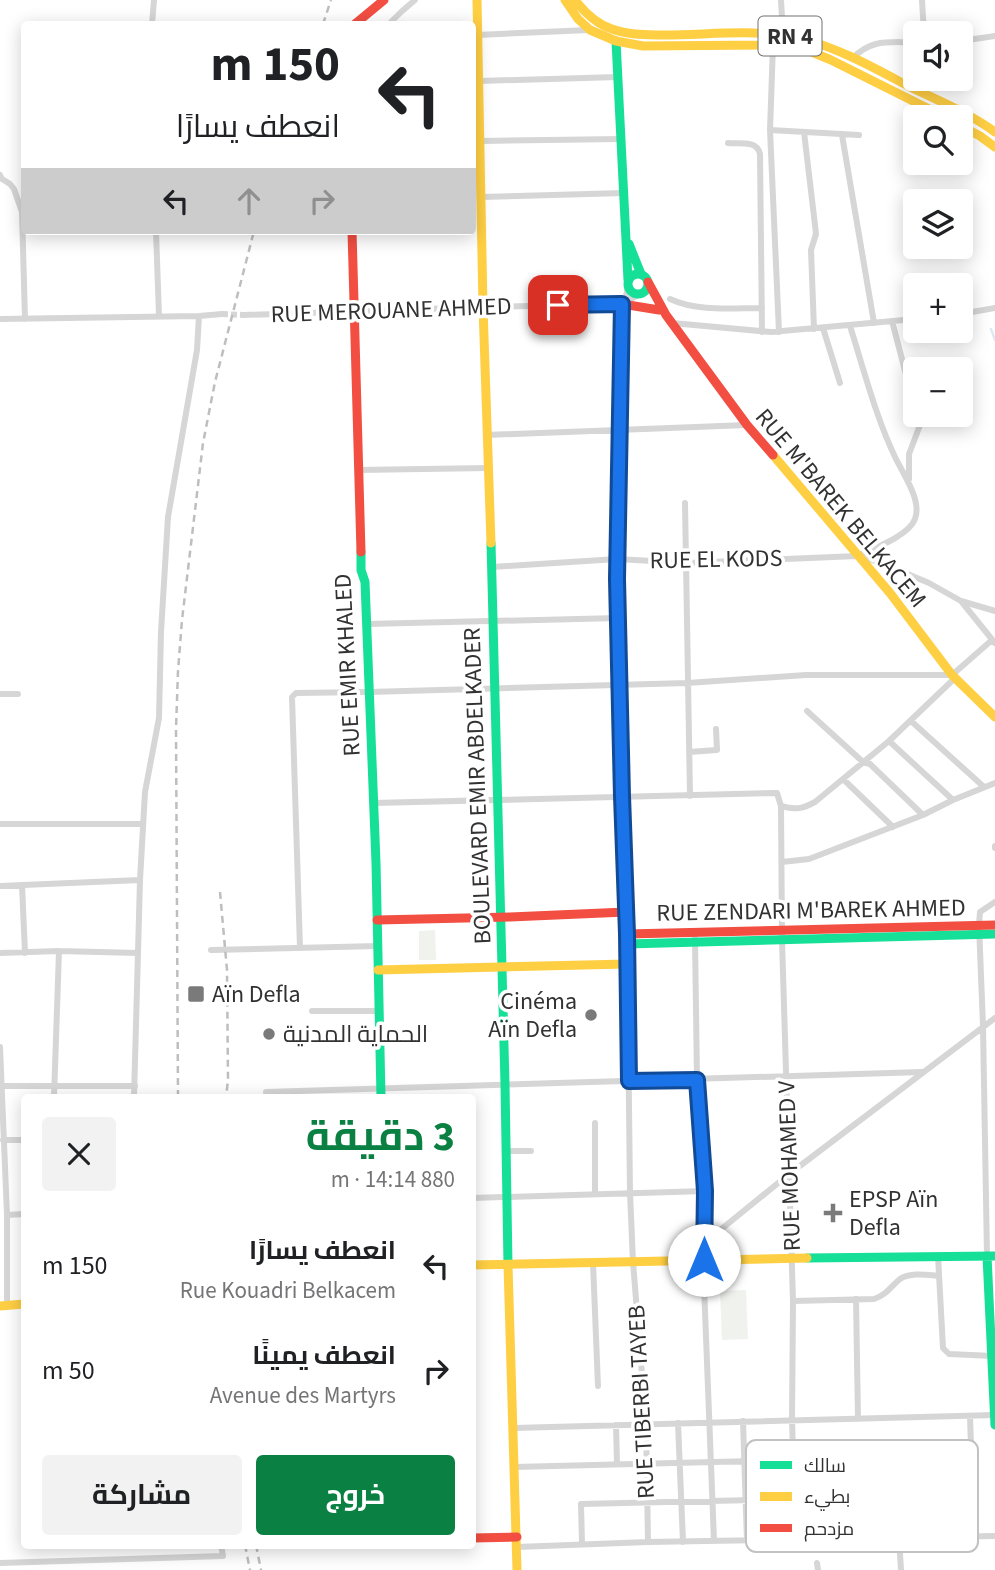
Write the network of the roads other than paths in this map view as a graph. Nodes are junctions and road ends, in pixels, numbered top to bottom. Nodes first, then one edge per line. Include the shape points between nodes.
1 (147, 0) edge
2 (154, 0) edge
3 (384, 0) edge
4 (415, 0) edge
5 (477, 0) edge
6 (565, 0) edge
7 (575, 0) edge
8 (781, 0) edge
9 (922, 0) edge
10 (152, 12) junction
11 (152, 21) edge
12 (358, 21) edge
13 (392, 21) edge
14 (476, 21) edge
15 (923, 21) edge
16 (590, 30) junction
17 (783, 35) junction
18 (995, 36) edge
19 (476, 37) edge
20 (973, 39) edge
21 (616, 41) junction
22 (903, 42) edge
23 (773, 45) junction
24 (476, 48) edge
25 (853, 58) junction
26 (618, 77) junction
27 (479, 81) junction
28 (921, 105) edge
29 (770, 130) junction
30 (803, 132) junction
31 (995, 132) edge
32 (973, 133) edge
33 (842, 135) junction
34 (859, 135) dead end
35 (621, 139) junction
36 (480, 141) junction
37 (728, 143) dead end
38 (995, 147) edge
39 (0, 175) edge
40 (624, 193) junction
41 (481, 197) junction
42 (21, 209) edge
43 (625, 232) junction
44 (23, 235) edge
45 (156, 235) edge
46 (352, 235) edge
47 (641, 274) junction
48 (648, 282) junction
49 (628, 284) junction
50 (641, 293) junction
51 (670, 299) dead end
52 (622, 304) junction
53 (483, 307) junction
54 (762, 308) junction
55 (995, 308) edge
56 (354, 312) junction
57 (973, 312) edge
58 (222, 314) tunnel mouth
59 (243, 315) tunnel mouth
60 (159, 316) junction
61 (199, 316) junction
62 (666, 316) junction
63 (0, 319) edge
64 (25, 319) junction
65 (903, 320) edge
66 (892, 321) junction
67 (874, 323) junction
68 (850, 326) junction
69 (823, 328) junction
70 (814, 330) junction
71 (762, 331) junction
72 (779, 332) junction
73 (903, 363) edge
74 (840, 383) dead end
75 (747, 425) junction
76 (919, 427) edge
77 (620, 430) junction
78 (486, 435) junction
79 (488, 468) junction
80 (358, 470) junction
81 (909, 481) junction
82 (685, 503) dead end
83 (857, 556) junction
84 (617, 559) junction
85 (687, 562) junction
86 (492, 567) junction
87 (961, 601) junction
88 (995, 611) edge
89 (618, 618) junction
90 (492, 621) junction
91 (367, 624) junction
92 (993, 641) edge
93 (954, 676) junction
94 (687, 683) junction
95 (619, 685) junction
96 (495, 687) junction
97 (369, 692) junction
98 (0, 694) edge
99 (18, 694) dead end
100 (807, 711) dead end
101 (995, 717) edge
102 (911, 721) junction
103 (716, 729) dead end
104 (889, 741) junction
105 (689, 752) junction
106 (863, 762) junction
107 (844, 779) junction
108 (995, 783) edge
109 (984, 787) junction
110 (622, 796) junction
111 (690, 796) junction
112 (497, 800) junction
113 (953, 800) junction
114 (374, 803) junction
115 (781, 806) junction
116 (923, 815) junction
117 (0, 824) edge
118 (143, 824) junction
119 (893, 827) junction
120 (782, 862) junction
121 (140, 880) junction
122 (22, 885) junction
123 (0, 886) edge
124 (995, 902) edge
125 (626, 912) junction
126 (500, 917) junction
127 (377, 920) junction
128 (995, 925) edge
129 (979, 930) junction
130 (995, 934) edge
131 (782, 935) junction
132 (695, 937) junction
133 (627, 939) junction
134 (378, 946) junction
135 (300, 948) junction
136 (211, 950) dead end
137 (60, 951) junction
138 (0, 953) edge
139 (25, 953) junction
140 (138, 953) junction
141 (627, 964) junction
142 (501, 967) junction
143 (378, 970) junction
144 (312, 1011) dead end
145 (380, 1012) junction
146 (995, 1018) edge
147 (983, 1026) junction
148 (0, 1047) edge
149 (922, 1072) junction
150 (786, 1077) junction
151 (697, 1080) junction
152 (629, 1081) junction
153 (505, 1084) junction
154 (2, 1086) junction
155 (55, 1086) junction
156 (135, 1086) junction
157 (266, 1092) dead end
158 (381, 1093) edge
159 (54, 1094) edge
160 (134, 1094) edge
161 (595, 1123) dead end
162 (2, 1128) edge
163 (3, 1140) junction
164 (21, 1140) edge
165 (531, 1151) dead end
166 (506, 1152) junction
167 (788, 1175) junction
168 (705, 1191) junction
169 (630, 1193) junction
170 (595, 1194) junction
171 (507, 1197) junction
172 (476, 1198) edge
173 (21, 1214) edge
174 (7, 1215) junction
175 (703, 1244) junction
176 (939, 1256) junction
177 (991, 1256) edge
178 (792, 1258) junction
179 (704, 1260) junction
180 (678, 1261) junction
181 (633, 1262) junction
182 (593, 1263) junction
183 (476, 1265) edge
184 (508, 1265) junction
185 (939, 1276) junction
186 (856, 1299) junction
187 (793, 1301) junction
188 (21, 1304) edge
189 (3, 1306) edge
190 (993, 1356) junction
191 (598, 1386) dead end
192 (995, 1415) edge
193 (970, 1416) junction
194 (858, 1419) junction
195 (792, 1420) junction
196 (743, 1421) junction
197 (709, 1422) junction
198 (678, 1423) junction
199 (646, 1424) junction
200 (616, 1425) junction
201 (995, 1425) edge
202 (514, 1428) junction
203 (792, 1440) edge
204 (971, 1440) edge
205 (711, 1462) junction
206 (744, 1462) junction
207 (679, 1463) junction
208 (617, 1464) junction
209 (647, 1464) junction
210 (514, 1467) junction
211 (746, 1500) joint
212 (648, 1501) junction
213 (713, 1501) junction
214 (681, 1502) junction
215 (517, 1536) junction
216 (476, 1538) edge
217 (714, 1541) junction
218 (746, 1541) edge
219 (648, 1542) junction
220 (683, 1542) junction
221 (582, 1544) junction
222 (517, 1547) junction
223 (222, 1549) edge
224 (900, 1552) edge
225 (0, 1563) edge
226 (517, 1570) edge
227 (901, 1570) edge

1 - 10 street
2 - 10 street
3 - 12 main road
4 - 13 street
5 - 14 main road, BOULEVARD EMIR ABDELKADER
6 - 16 main road, RN 4
7 - 17 main road, RN 4 via 598,24 637,35
8 - 17 street
9 - 15 street
10 - 11 street
16 - 19 street
16 - 21 main road, RN 4
17 - 25 main road, RN 4
18 - 20 street
21 - 23 main road, RN 4 via 643,46
21 - 26 main road
22 - 25 street via 879,43 861,49
23 - 28 main road, RN 4 via 807,50
23 - 29 street
24 - 27 main road, BOULEVARD EMIR ABDELKADER
25 - 31 main road, RN 4
26 - 27 street
26 - 35 main road
27 - 36 main road, BOULEVARD EMIR ABDELKADER
29 - 30 street
29 - 72 street
30 - 33 street
30 - 70 street via 816,234 811,250
32 - 38 main road
33 - 34 street
33 - 67 street
35 - 36 street
35 - 40 main road
36 - 41 main road, BOULEVARD EMIR ABDELKADER
37 - 54 street via 759,148
39 - 42 street via 14,189
40 - 41 street
40 - 43 main road
41 - 53 main road, BOULEVARD EMIR ABDELKADER
43 - 47 main road
43 - 49 main road
44 - 64 street
45 - 60 street
46 - 56 main road, RUE EMIR KHALED
47 - 48 main road
47 - 49 main road via 633,274
48 - 50 main road
48 - 62 main road, RUE M'BAREK BELKACEM
49 - 50 main road via 633,293
49 - 52 street, RUE TIBERBI TAYEB
50 - 52 street
50 - 62 main road, RUE M'BAREK BELKACEM
51 - 54 street via 707,309
52 - 53 street, RUE MEROUANE AHMED
52 - 62 main road
52 - 77 street, RUE TIBERBI TAYEB
53 - 56 street, RUE MEROUANE AHMED
53 - 78 main road, BOULEVARD EMIR ABDELKADER
54 - 71 street
55 - 57 street
56 - 59 street, RUE MEROUANE AHMED
56 - 80 main road, RUE EMIR KHALED
58 - 61 street
60 - 61 street
60 - 64 street
61 - 118 street via 168,517 159,718 147,774
62 - 71 street
62 - 75 main road, RUE M'BAREK BELKACEM
63 - 64 street
65 - 66 street
66 - 67 street
66 - 73 street
67 - 68 street
68 - 69 street
68 - 81 street via 886,437
69 - 70 street
69 - 74 street
70 - 72 street
71 - 72 street
75 - 77 street
75 - 83 main road, RUE M'BAREK BELKACEM
76 - 81 street via 909,453
77 - 78 street
77 - 84 street, RUE TIBERBI TAYEB
78 - 79 main road, BOULEVARD EMIR ABDELKADER
79 - 80 street
79 - 86 main road, BOULEVARD EMIR ABDELKADER
80 - 91 main road, RUE EMIR KHALED
81 - 83 street via 917,506 915,521 890,541
82 - 85 street
83 - 85 street, RUE EL KODS
83 - 87 street via 929,583
83 - 93 main road, RUE M'BAREK BELKACEM
84 - 85 street, RUE EL KODS
84 - 86 street, RUE EL KODS
84 - 89 street, RUE TIBERBI TAYEB
85 - 94 street
86 - 90 main road, BOULEVARD EMIR ABDELKADER
87 - 88 street
87 - 92 street
89 - 90 street
89 - 95 street, RUE TIBERBI TAYEB
90 - 91 street
90 - 96 main road, BOULEVARD EMIR ABDELKADER
91 - 97 main road, RUE EMIR KHALED
92 - 93 street
93 - 94 street via 806,675
93 - 101 main road, RUE M'BAREK BELKACEM
93 - 102 street
94 - 95 street
94 - 105 street
95 - 96 street
95 - 110 street, RUE TIBERBI TAYEB
96 - 97 street
96 - 112 main road, BOULEVARD EMIR ABDELKADER
97 - 114 main road, RUE EMIR KHALED
97 - 135 street via 296,693 292,697
98 - 99 street
100 - 106 street
102 - 104 street
102 - 109 street
103 - 105 street via 717,750
104 - 106 street
104 - 113 street
105 - 111 street
106 - 107 street
106 - 116 street
107 - 115 street via 802,808
107 - 119 street
108 - 109 street
109 - 113 street
110 - 111 street
110 - 112 street
110 - 125 street, RUE TIBERBI TAYEB
111 - 115 street, RUE MOHAMED V via 777,793
112 - 114 street
112 - 126 main road, BOULEVARD EMIR ABDELKADER
113 - 116 street
114 - 127 main road, RUE EMIR KHALED
115 - 120 street, RUE MOHAMED V
116 - 119 street
117 - 118 street
118 - 121 street
119 - 120 street via 809,859
120 - 131 street, RUE MOHAMED V
121 - 122 street
121 - 140 street
122 - 123 street
122 - 139 street
124 - 129 street via 980,912
125 - 126 main road
125 - 133 street, RUE TIBERBI TAYEB
126 - 127 main road
126 - 142 main road, BOULEVARD EMIR ABDELKADER
127 - 134 main road, RUE EMIR KHALED
128 - 129 main road, RUE ZENDARI M'BAREK AHMED
129 - 130 main road
129 - 131 main road
129 - 147 street
131 - 132 main road
131 - 150 street, RUE MOHAMED V
132 - 133 main road
132 - 151 street
133 - 141 street, RUE TIBERBI TAYEB
134 - 135 street
134 - 143 main road, RUE EMIR KHALED
135 - 136 street
137 - 139 street
137 - 140 street
137 - 155 street
138 - 139 street
140 - 156 street
141 - 142 main road
141 - 152 street, RUE TIBERBI TAYEB
142 - 143 main road
142 - 153 main road, BOULEVARD EMIR ABDELKADER
143 - 145 main road, RUE EMIR KHALED
144 - 145 street
145 - 158 main road, RUE EMIR KHALED
146 - 147 street
147 - 149 street
147 - 177 street
148 - 154 street
149 - 150 street
149 - 167 street
150 - 151 street
150 - 167 street, RUE MOHAMED V
151 - 152 street
151 - 168 street
152 - 153 street
152 - 169 street, RUE TIBERBI TAYEB
153 - 158 street
153 - 166 main road, BOULEVARD EMIR ABDELKADER
154 - 155 street
154 - 162 street
155 - 156 street
155 - 159 street
156 - 160 street
157 - 158 street
161 - 170 street
162 - 163 street
163 - 164 street
163 - 174 street
165 - 166 street
166 - 171 main road, BOULEVARD EMIR ABDELKADER
167 - 175 street
167 - 178 street, RUE MOHAMED V
168 - 169 street
168 - 175 street
169 - 170 street
169 - 181 street, RUE TIBERBI TAYEB
170 - 171 street
171 - 172 street
171 - 184 main road, BOULEVARD EMIR ABDELKADER
173 - 174 street
174 - 189 street
175 - 179 street
175 - 180 street
176 - 177 main road
176 - 178 main road
176 - 185 street
177 - 190 main road
178 - 179 main road
178 - 187 street, RUE MOHAMED V
179 - 180 main road
179 - 197 street
180 - 181 main road
181 - 182 main road
181 - 199 street, RUE TIBERBI TAYEB
182 - 184 main road
182 - 191 street
183 - 184 main road
184 - 202 main road, BOULEVARD EMIR ABDELKADER
185 - 186 street via 909,1275 884,1296
185 - 190 street via 943,1348 949,1354
186 - 187 street
186 - 194 street
187 - 195 street, RUE MOHAMED V
188 - 189 main road
190 - 192 main road
192 - 193 street
192 - 201 main road
193 - 194 street
193 - 204 street
194 - 195 street
195 - 196 street
195 - 203 street, RUE MOHAMED V
196 - 197 street
196 - 206 street
197 - 198 street
197 - 205 street
198 - 199 street
198 - 207 street
199 - 200 street
199 - 209 street, RUE TIBERBI TAYEB
200 - 202 street
200 - 208 street
202 - 210 main road, BOULEVARD EMIR ABDELKADER
205 - 206 street
205 - 207 street
205 - 213 street
206 - 211 street
207 - 209 street
207 - 214 street
208 - 209 street
208 - 210 street
209 - 212 street, RUE TIBERBI TAYEB
210 - 215 main road, BOULEVARD EMIR ABDELKADER
211 - 213 street
212 - 214 street
212 - 219 street, RUE TIBERBI TAYEB
212 - 221 street via 581,1504
213 - 214 street
213 - 217 street
214 - 220 street
215 - 216 main road
215 - 222 main road, BOULEVARD EMIR ABDELKADER
217 - 218 street
217 - 220 street
219 - 220 street
219 - 221 street
221 - 222 street
222 - 226 main road, BOULEVARD EMIR ABDELKADER
223 - 225 street via 223,1556
224 - 227 street

